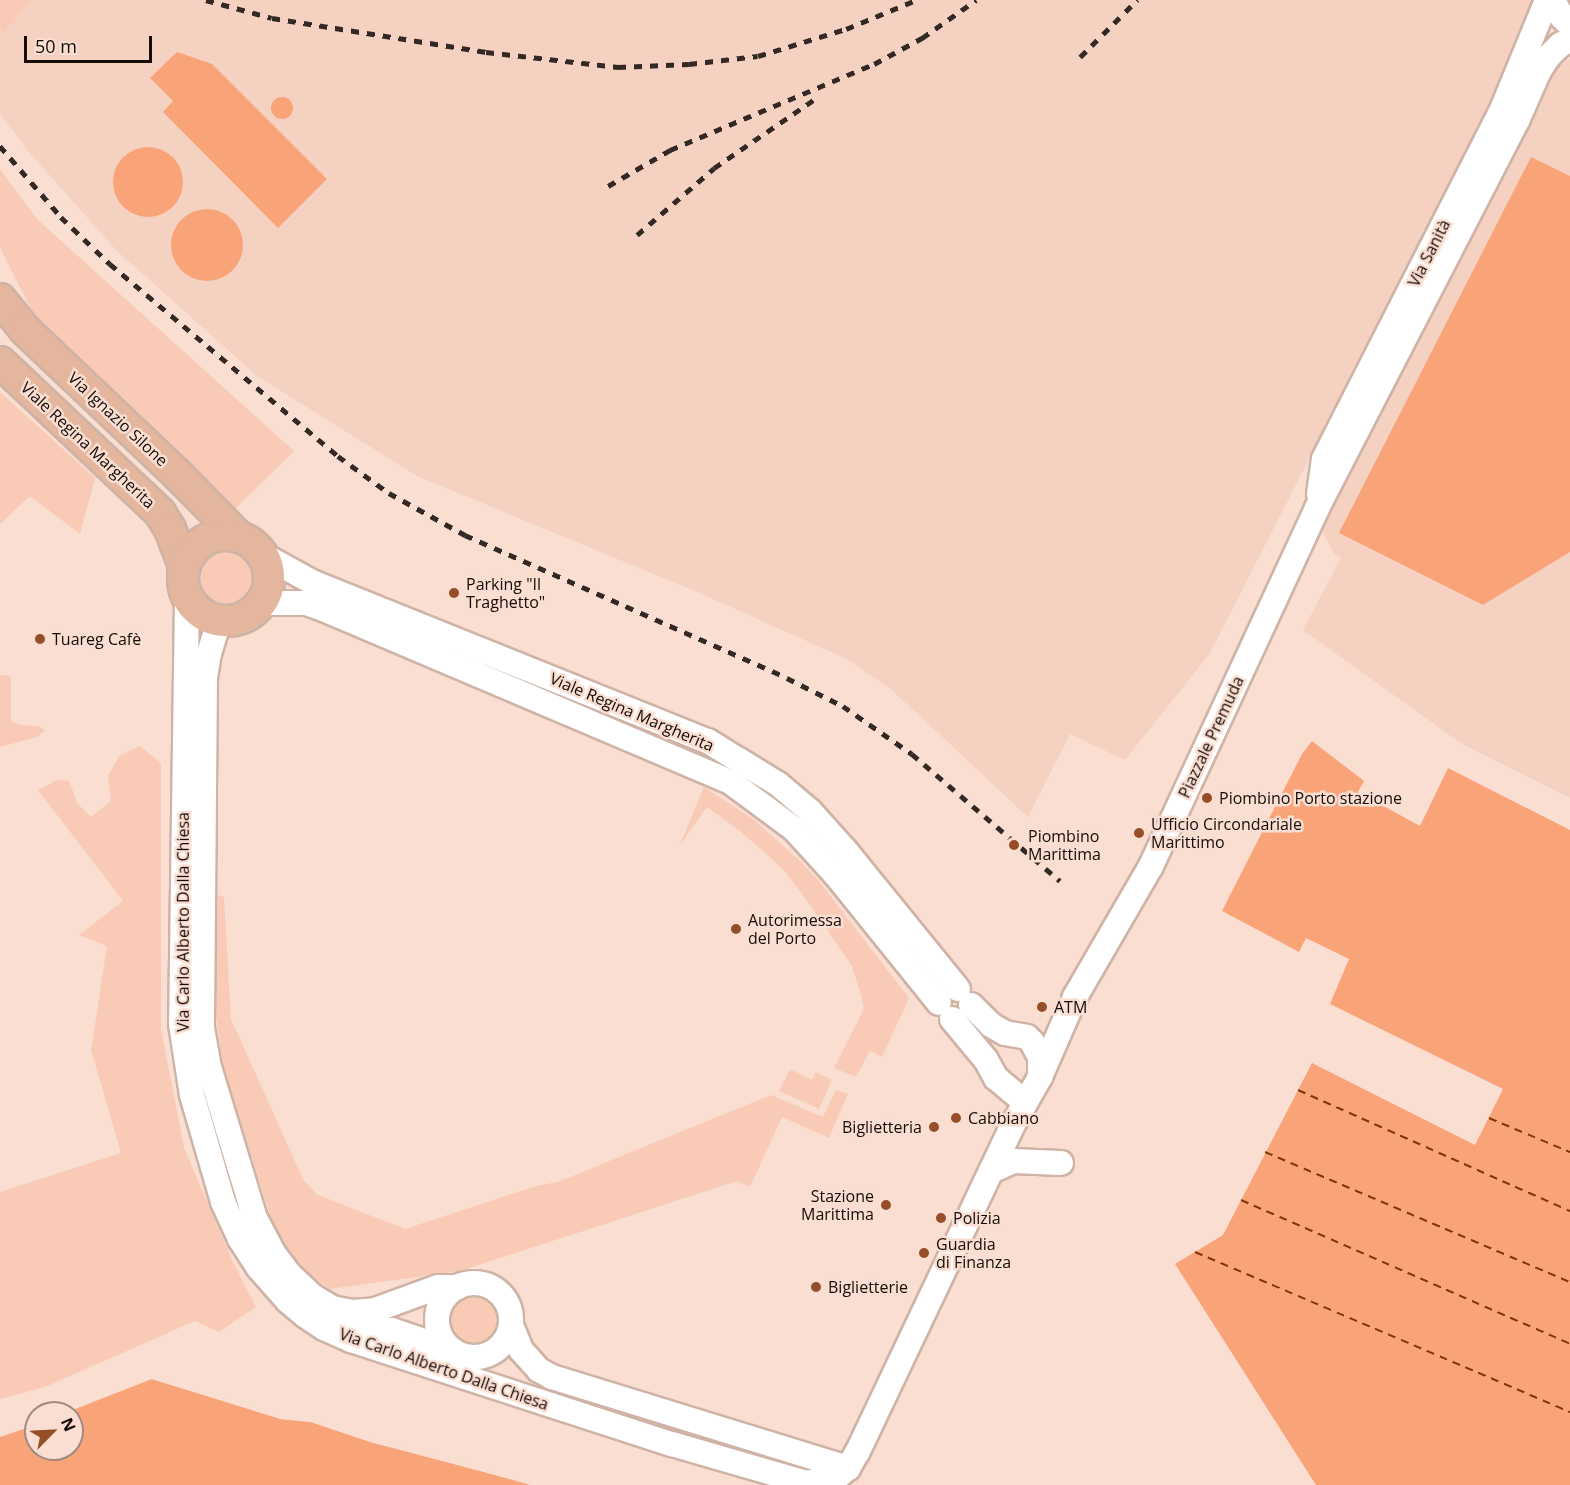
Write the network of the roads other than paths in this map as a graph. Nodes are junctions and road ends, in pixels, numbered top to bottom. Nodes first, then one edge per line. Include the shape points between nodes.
1 (1547, 0) edge
2 (1553, 0) edge
3 (1570, 25) edge
4 (1570, 40) edge
5 (0, 299) edge
6 (0, 312) edge
7 (0, 362) edge
8 (1317, 508) junction
9 (229, 536) junction
10 (263, 555) junction
11 (184, 566) junction
12 (1290, 569) joint
13 (187, 598) junction
14 (262, 603) junction
15 (219, 621) junction
16 (1075, 997) junction
17 (955, 1004) junction
18 (1016, 1035) junction
19 (986, 1060) junction
20 (1040, 1077) junction
21 (1025, 1102) junction
22 (1061, 1163) dead end
23 (991, 1171) junction
24 (458, 1287) junction
25 (511, 1325) junction
26 (448, 1351) junction
27 (849, 1468) junction

1 - 8 street, Via Sanità via 1503,107 1324,459
2 - 3 street
4 - 8 street, Via Sanità via 1548,57 1539,71 1512,131
5 - 9 main road, Via Ignazio Silone via 24,329 177,474
6 - 9 main road via 31,366 184,507
7 - 11 main road, Viale Regina Margherita via 160,513
8 - 12 street, Via Sanità
9 - 10 main road via 248,541
9 - 11 main road via 197,545
10 - 14 main road via 269,571
10 - 17 street, Viale Regina Margherita via 314,583 708,741 778,784 810,811 845,850
11 - 13 main road via 183,588
12 - 16 street, Piazzale Premuda via 1151,866
13 - 15 main road via 205,617
13 - 26 street, Via Carlo Alberto Dalla Chiesa via 181,1024 206,1147 224,1202 258,1267 288,1301 324,1328 392,1330
14 - 15 main road via 243,619
14 - 17 street, Viale Regina Margherita via 306,603 323,609 732,783 794,829
15 - 24 street via 205,677 202,1028 209,1067 255,1218 290,1275 332,1308 353,1312 375,1310 438,1287
16 - 18 street, Piazzale Premuda
16 - 20 street, Piazzale Premuda
17 - 18 street, Viale Regina Margherita
17 - 19 street, Viale Regina Margherita
18 - 19 street via 990,1047
18 - 20 street, Viale Regina Margherita via 1040,1057
19 - 21 street, Viale Regina Margherita via 996,1078
20 - 21 street, Piazzale Premuda
21 - 23 street, Piazzale Premuda
22 - 23 street via 1013,1161
23 - 27 street
24 - 25 street via 470,1283 492,1287 507,1303
24 - 26 street via 442,1303 438,1325
25 - 26 street via 504,1342 493,1352 473,1357
25 - 27 street via 521,1350 539,1370 552,1377
26 - 27 street, Via Carlo Alberto Dalla Chiesa via 672,1444 806,1483 829,1480

